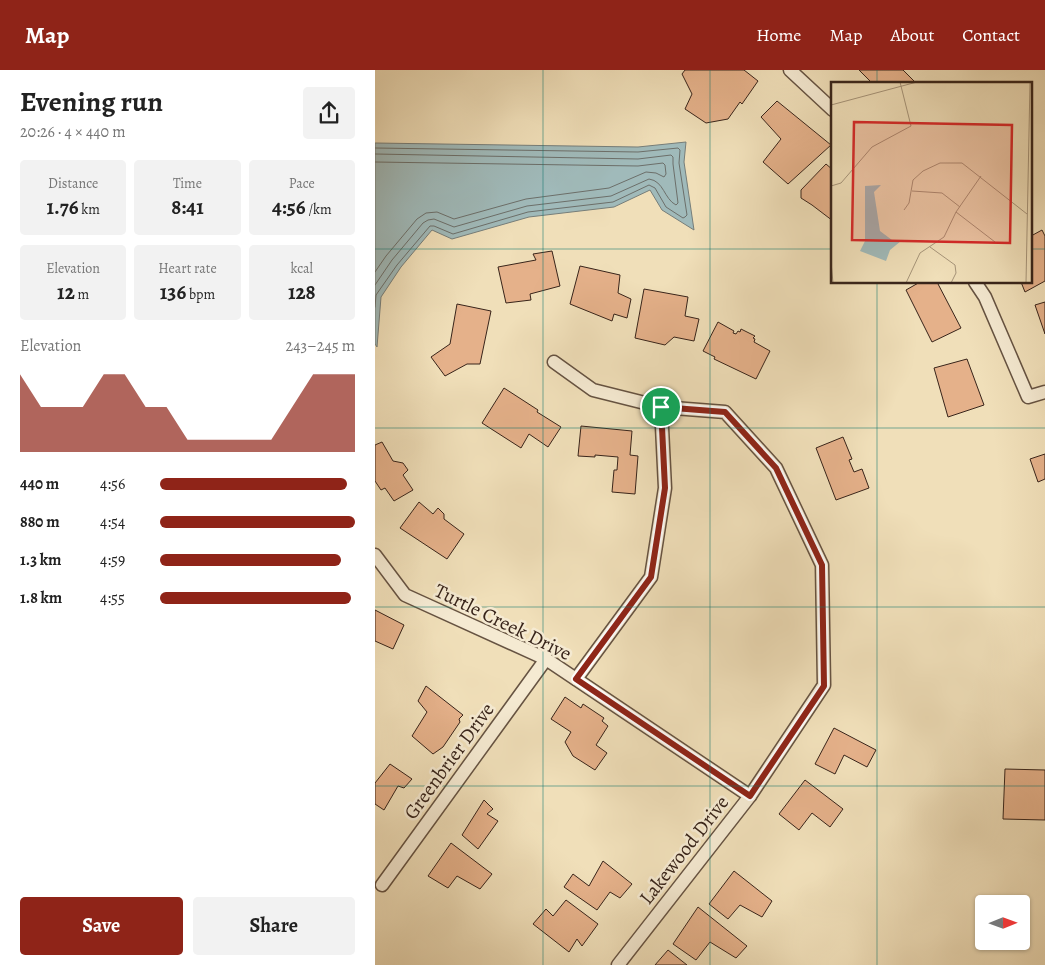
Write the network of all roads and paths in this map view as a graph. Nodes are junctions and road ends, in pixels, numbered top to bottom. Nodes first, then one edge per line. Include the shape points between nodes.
1 (789, 70) edge
2 (831, 108) edge
3 (976, 284) edge
4 (554, 362) dead end
5 (1045, 392) edge
6 (661, 407) junction
7 (375, 555) edge
8 (546, 659) junction
9 (576, 679) junction
10 (750, 796) junction
11 (382, 885) dead end
12 (618, 965) edge

1 - 2 street
3 - 5 street via 1029,397
4 - 6 street, Lakewood Drive via 593,390
6 - 9 street via 665,488 651,577
6 - 10 street, Lakewood Drive via 725,412 776,468 822,565 824,686
7 - 8 street, Turtle Creek Drive via 405,595
8 - 9 street, Turtle Creek Drive
8 - 11 street, Greenbrier Drive
9 - 10 street, Turtle Creek Drive
10 - 12 street, Lakewood Drive

